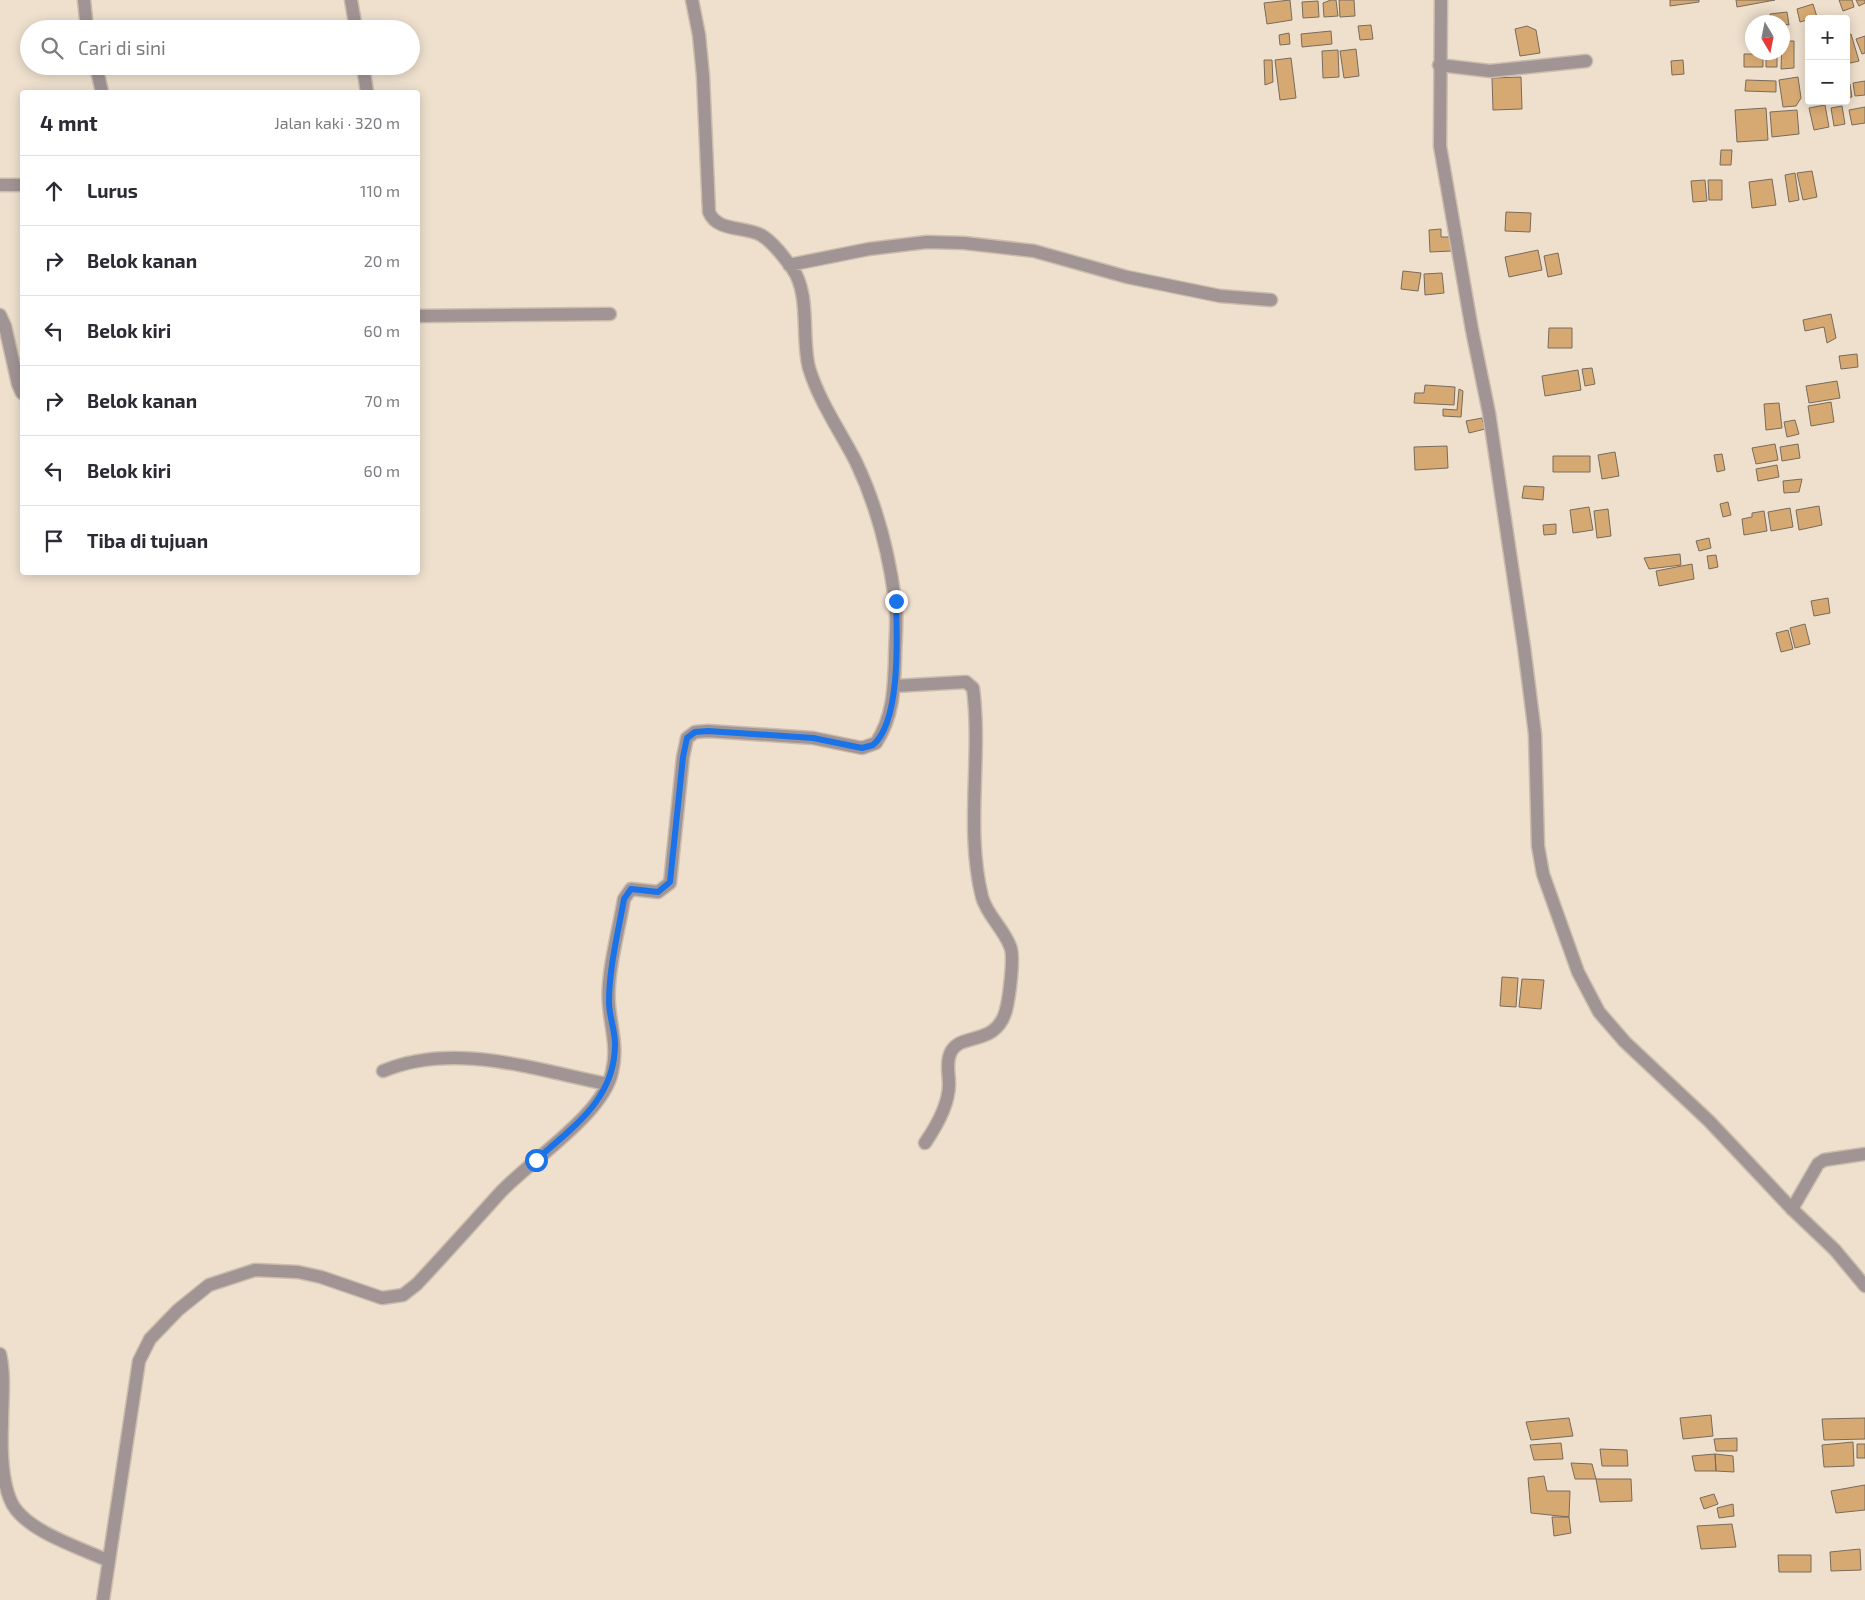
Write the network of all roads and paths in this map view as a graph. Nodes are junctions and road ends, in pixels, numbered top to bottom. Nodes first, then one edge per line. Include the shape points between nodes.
1 (84, 0) edge
2 (351, 0) edge
3 (692, 0) edge
4 (1441, 0) edge
5 (85, 20) edge
6 (354, 20) edge
7 (1586, 61) dead end
8 (1439, 64) junction
9 (98, 75) edge
10 (364, 75) edge
11 (102, 90) edge
12 (367, 90) edge
13 (0, 185) edge
14 (20, 185) edge
15 (789, 265) junction
16 (1271, 300) dead end
17 (610, 314) dead end
18 (0, 315) edge
19 (420, 316) edge
20 (20, 388) edge
21 (894, 686) junction
22 (383, 1071) dead end
23 (607, 1084) junction
24 (924, 1143) dead end
25 (1865, 1154) edge
26 (1792, 1209) junction
27 (1865, 1286) edge
28 (0, 1354) edge
29 (109, 1561) junction
30 (103, 1600) edge

1 - 5 street
2 - 6 street
3 - 15 street via 702,68 711,218 762,236
4 - 8 street
7 - 8 street via 1490,71
8 - 26 street via 1440,146 1490,413 1535,734 1538,846 1543,874 1578,972 1599,1012
9 - 11 street
10 - 12 street
13 - 14 street
15 - 16 street via 869,249 927,242 964,243 1034,251 1127,277 1220,296
15 - 21 street via 796,274 803,306 810,369 839,435 856,462 876,514 896,601
17 - 19 street
18 - 20 street
21 - 23 street via 889,716 878,740 867,747 813,738 708,731 695,732 687,738 670,882 658,892 631,889 624,899 610,981 609,1004 615,1044 612,1074
21 - 24 street via 966,682 973,688 976,712 976,859 987,909 1009,944 1012,955 1006,1010 1000,1024 994,1031 952,1049 948,1060 949,1093
22 - 23 street via 400,1064 469,1058
23 - 29 street via 593,1107 500,1192 418,1284 403,1295 382,1298 321,1276 255,1270 209,1285 178,1310 150,1339 139,1361
25 - 26 street via 1824,1160 1818,1164
26 - 27 street via 1835,1250
28 - 29 street via 5,1479 10,1500 25,1519 48,1534
29 - 30 street

